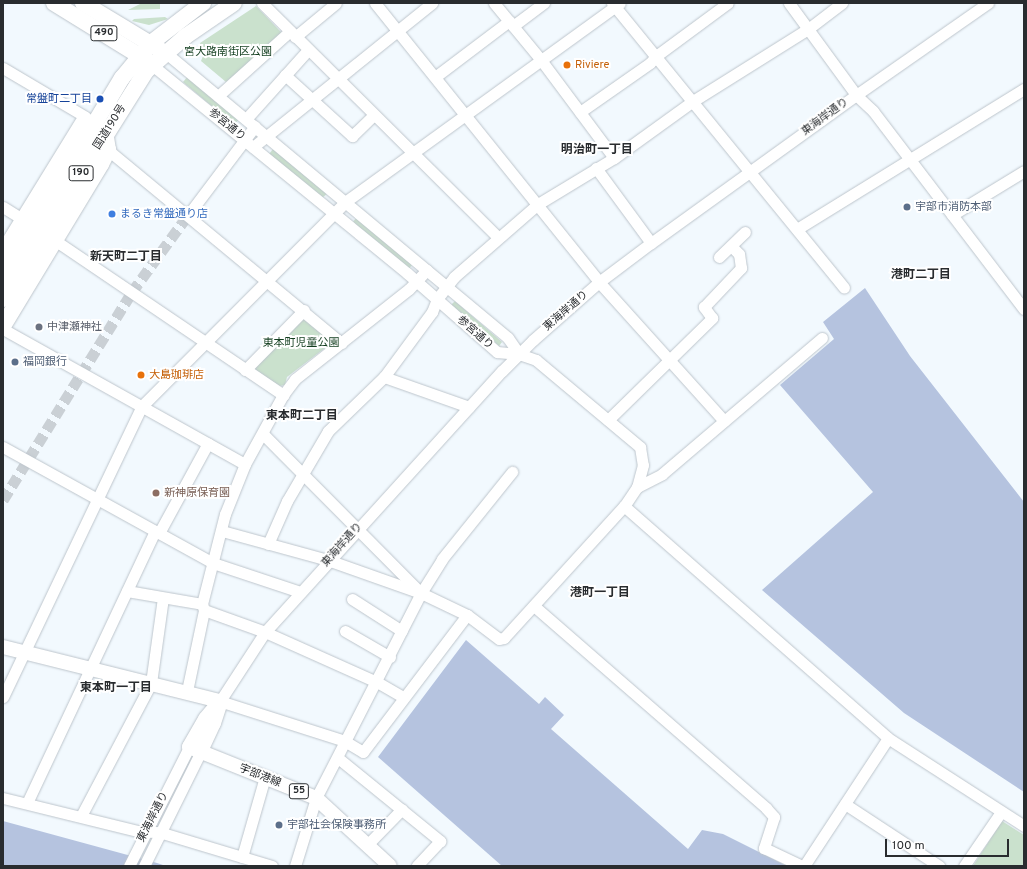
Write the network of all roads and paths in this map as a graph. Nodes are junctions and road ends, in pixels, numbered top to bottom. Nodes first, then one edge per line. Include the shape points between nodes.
1 (54, 3) edge
2 (203, 3) edge
3 (234, 3) edge
4 (262, 3) edge
5 (336, 3) edge
6 (375, 3) edge
7 (432, 3) edge
8 (494, 3) edge
9 (544, 3) edge
10 (728, 3) edge
11 (789, 3) edge
12 (842, 3) edge
13 (988, 3) edge
14 (87, 4) edge
15 (616, 4) edge
16 (511, 23) junction
17 (808, 29) junction
18 (397, 30) junction
19 (292, 34) junction
20 (151, 43) junction
21 (308, 50) junction
22 (166, 53) junction
23 (656, 56) junction
24 (146, 60) junction
25 (541, 60) junction
26 (4, 70) edge
27 (285, 75) junction
28 (435, 77) junction
29 (337, 78) junction
30 (1024, 89) edge
31 (856, 95) junction
32 (218, 96) junction
33 (310, 100) junction
34 (694, 101) junction
35 (580, 112) junction
36 (374, 115) junction
37 (466, 115) junction
38 (246, 119) junction
39 (92, 121) junction
40 (255, 126) junction
41 (267, 136) junction
42 (244, 140) junction
43 (254, 147) junction
44 (101, 150) junction
45 (414, 154) junction
46 (614, 158) junction
47 (909, 159) junction
48 (596, 168) junction
49 (751, 171) junction
50 (1024, 171) edge
51 (345, 202) junction
52 (538, 204) junction
53 (3, 207) edge
54 (333, 214) junction
55 (188, 215) junction
56 (952, 215) junction
57 (39, 229) junction
58 (797, 229) junction
59 (745, 232) dead end
60 (498, 237) junction
61 (651, 244) junction
62 (731, 246) junction
63 (3, 253) edge
64 (719, 257) dead end
65 (427, 270) junction
66 (3, 276) edge
67 (267, 279) junction
68 (416, 282) junction
69 (599, 282) junction
70 (447, 287) junction
71 (844, 287) dead end
72 (437, 299) junction
73 (3, 300) edge
74 (1024, 309) edge
75 (304, 310) junction
76 (3, 327) edge
77 (822, 338) dead end
78 (204, 342) junction
79 (341, 344) junction
80 (519, 354) junction
81 (669, 359) junction
82 (245, 370) junction
83 (384, 377) junction
84 (283, 395) junction
85 (142, 406) junction
86 (469, 407) junction
87 (608, 420) junction
88 (724, 421) junction
89 (263, 434) junction
90 (208, 443) junction
91 (3, 447) edge
92 (245, 464) junction
93 (512, 472) dead end
94 (303, 474) junction
95 (638, 486) junction
96 (96, 499) junction
97 (624, 506) junction
98 (357, 528) junction
99 (222, 531) junction
100 (157, 532) junction
101 (268, 544) junction
102 (328, 560) junction
103 (213, 563) junction
104 (127, 591) junction
105 (300, 592) junction
106 (421, 593) junction
107 (163, 598) junction
108 (352, 599) dead end
109 (534, 606) junction
110 (203, 607) junction
111 (467, 615) junction
112 (345, 631) dead end
113 (402, 631) junction
114 (264, 632) junction
115 (3, 647) edge
116 (24, 652) junction
117 (390, 656) junction
118 (90, 667) junction
119 (377, 682) junction
120 (151, 683) junction
121 (187, 692) junction
122 (3, 697) edge
123 (404, 697) junction
124 (220, 701) junction
125 (888, 738) junction
126 (345, 741) junction
127 (194, 750) junction
128 (338, 758) junction
129 (265, 777) junction
130 (3, 798) edge
131 (316, 798) junction
132 (27, 804) junction
133 (845, 804) junction
134 (402, 809) junction
135 (1001, 812) junction
136 (81, 816) junction
137 (1024, 826) edge
138 (146, 830) junction
139 (159, 832) junction
140 (367, 845) junction
141 (242, 857) junction
142 (146, 862) edge
143 (129, 866) edge
144 (272, 866) edge
145 (295, 866) edge
146 (390, 866) edge
147 (417, 866) edge
148 (803, 866) edge
149 (939, 866) edge
150 (964, 866) edge

1 - 24 highway, 490
2 - 20 highway, 国道190号 / 190
3 - 22 highway, 国道190号 / 190
4 - 19 street
5 - 19 street
6 - 18 street
7 - 18 street
8 - 16 street
9 - 16 street
10 - 23 street
11 - 17 street
12 - 17 street
13 - 31 street, 東海岸通り
14 - 20 highway, 490
15 - 23 street
15 - 25 street
16 - 25 street
16 - 28 street
17 - 31 street
17 - 34 street
18 - 28 street
18 - 29 street
19 - 21 street
19 - 32 street
20 - 22 highway, 490
20 - 24 highway, 国道190号 / 190
21 - 27 street
21 - 29 street
22 - 24 highway, 国道190号 / 190
22 - 32 street, 参宮通り
23 - 34 street
23 - 35 street via 650,63
24 - 39 highway, 国道190号 / 190
24 - 42 street, 参宮通り
24 - 44 highway, 国道190号 / 190 via 135,86 105,134
25 - 35 street
25 - 37 street
26 - 39 street
27 - 33 street
27 - 38 street
28 - 37 street
29 - 33 street
29 - 36 street
30 - 47 street
31 - 47 street via 872,111
31 - 49 street, 東海岸通り
32 - 38 street, 参宮通り
33 - 36 street via 352,136
33 - 41 street
34 - 46 street
34 - 49 street
35 - 46 street
36 - 45 street
37 - 45 street
37 - 52 street
38 - 40 street, 参宮通り
39 - 57 highway, 国道190号 / 190
40 - 41 street, 参宮通り
40 - 42 street
41 - 43 street
41 - 51 street, 参宮通り
42 - 43 street, 参宮通り
42 - 55 street
43 - 54 street, 参宮通り
44 - 55 street
44 - 57 highway, 国道190号 / 190
45 - 51 street
45 - 60 street
46 - 48 street
47 - 56 street
47 - 58 street
48 - 52 street
48 - 61 street
49 - 58 street
49 - 61 street, 東海岸通り
50 - 56 street
51 - 54 street
51 - 65 street, 参宮通り
52 - 60 street
52 - 69 street
53 - 57 street
54 - 67 street
54 - 68 street, 参宮通り
55 - 67 street
56 - 74 street
57 - 63 highway
57 - 66 highway, 国道190号 / 190
57 - 73 highway, 国道190号 / 190
57 - 76 highway
57 - 78 street
58 - 71 street
59 - 62 street
60 - 70 street via 454,277
61 - 69 street, 東海岸通り
62 - 64 street
62 - 81 street via 739,254 741,268 704,307 712,318
65 - 68 street
65 - 70 street, 参宮通り
67 - 75 street
67 - 78 street
68 - 72 street, 参宮通り
68 - 79 street
69 - 80 street, 東海岸通り
69 - 81 street
70 - 72 street
70 - 80 street, 参宮通り via 508,338
72 - 80 street, 参宮通り via 497,352
72 - 83 street via 432,312
75 - 79 street
75 - 82 street
76 - 85 street
77 - 88 street
78 - 82 street
78 - 85 street
79 - 84 street via 294,378
80 - 86 street, 東海岸通り
80 - 87 street via 536,360
81 - 87 street
81 - 88 street
82 - 84 street
83 - 86 street
83 - 94 street via 328,431
84 - 89 street
85 - 90 street
85 - 96 street
86 - 98 street, 東海岸通り
87 - 95 street via 640,447 643,465
88 - 95 street via 662,474
89 - 92 street
89 - 94 street
90 - 92 street
90 - 100 street
91 - 96 street
92 - 99 street via 225,514
93 - 106 street via 442,559
94 - 98 street
94 - 101 street via 287,501
95 - 97 street
96 - 100 street
96 - 116 street
97 - 109 street
97 - 125 street
98 - 102 street, 東海岸通り
98 - 106 street
99 - 101 street
99 - 103 street
100 - 103 street
100 - 104 street
101 - 102 street
102 - 105 street, 東海岸通り
102 - 106 street
103 - 105 street
103 - 110 street
104 - 107 street
104 - 118 street
105 - 114 street, 東海岸通り
106 - 111 street
106 - 113 street
107 - 110 street
107 - 120 street
108 - 113 street
109 - 111 street via 504,638 500,639
109 - 148 street via 766,808 774,817 764,848
110 - 114 street
110 - 121 street
111 - 123 street
112 - 117 street
113 - 117 street
114 - 119 street
114 - 124 street, 東海岸通り
115 - 116 main road
116 - 118 main road
116 - 122 street
117 - 119 street
118 - 120 main road
118 - 132 street
119 - 123 street
119 - 126 street
120 - 121 main road
120 - 136 street
121 - 124 main road
123 - 126 street via 363,752
124 - 126 street
124 - 127 main road via 214,723
125 - 133 street
125 - 135 street
126 - 128 street
127 - 129 main road, 宇部港線 / 55
127 - 138 street, 東海岸通り
127 - 139 street, 東海岸通り
128 - 131 street
128 - 134 street
129 - 131 main road, 宇部港線 / 55
129 - 141 street
130 - 132 street
131 - 140 main road, 宇部港線 / 55
131 - 145 street
132 - 136 street
133 - 148 street
133 - 149 street
134 - 140 street
134 - 147 street via 440,841
135 - 137 street
135 - 150 street
136 - 138 street
138 - 139 street
138 - 143 street, 東海岸通り
139 - 141 street
139 - 142 street, 東海岸通り
140 - 146 main road, 宇部港線 / 55
141 - 144 street

